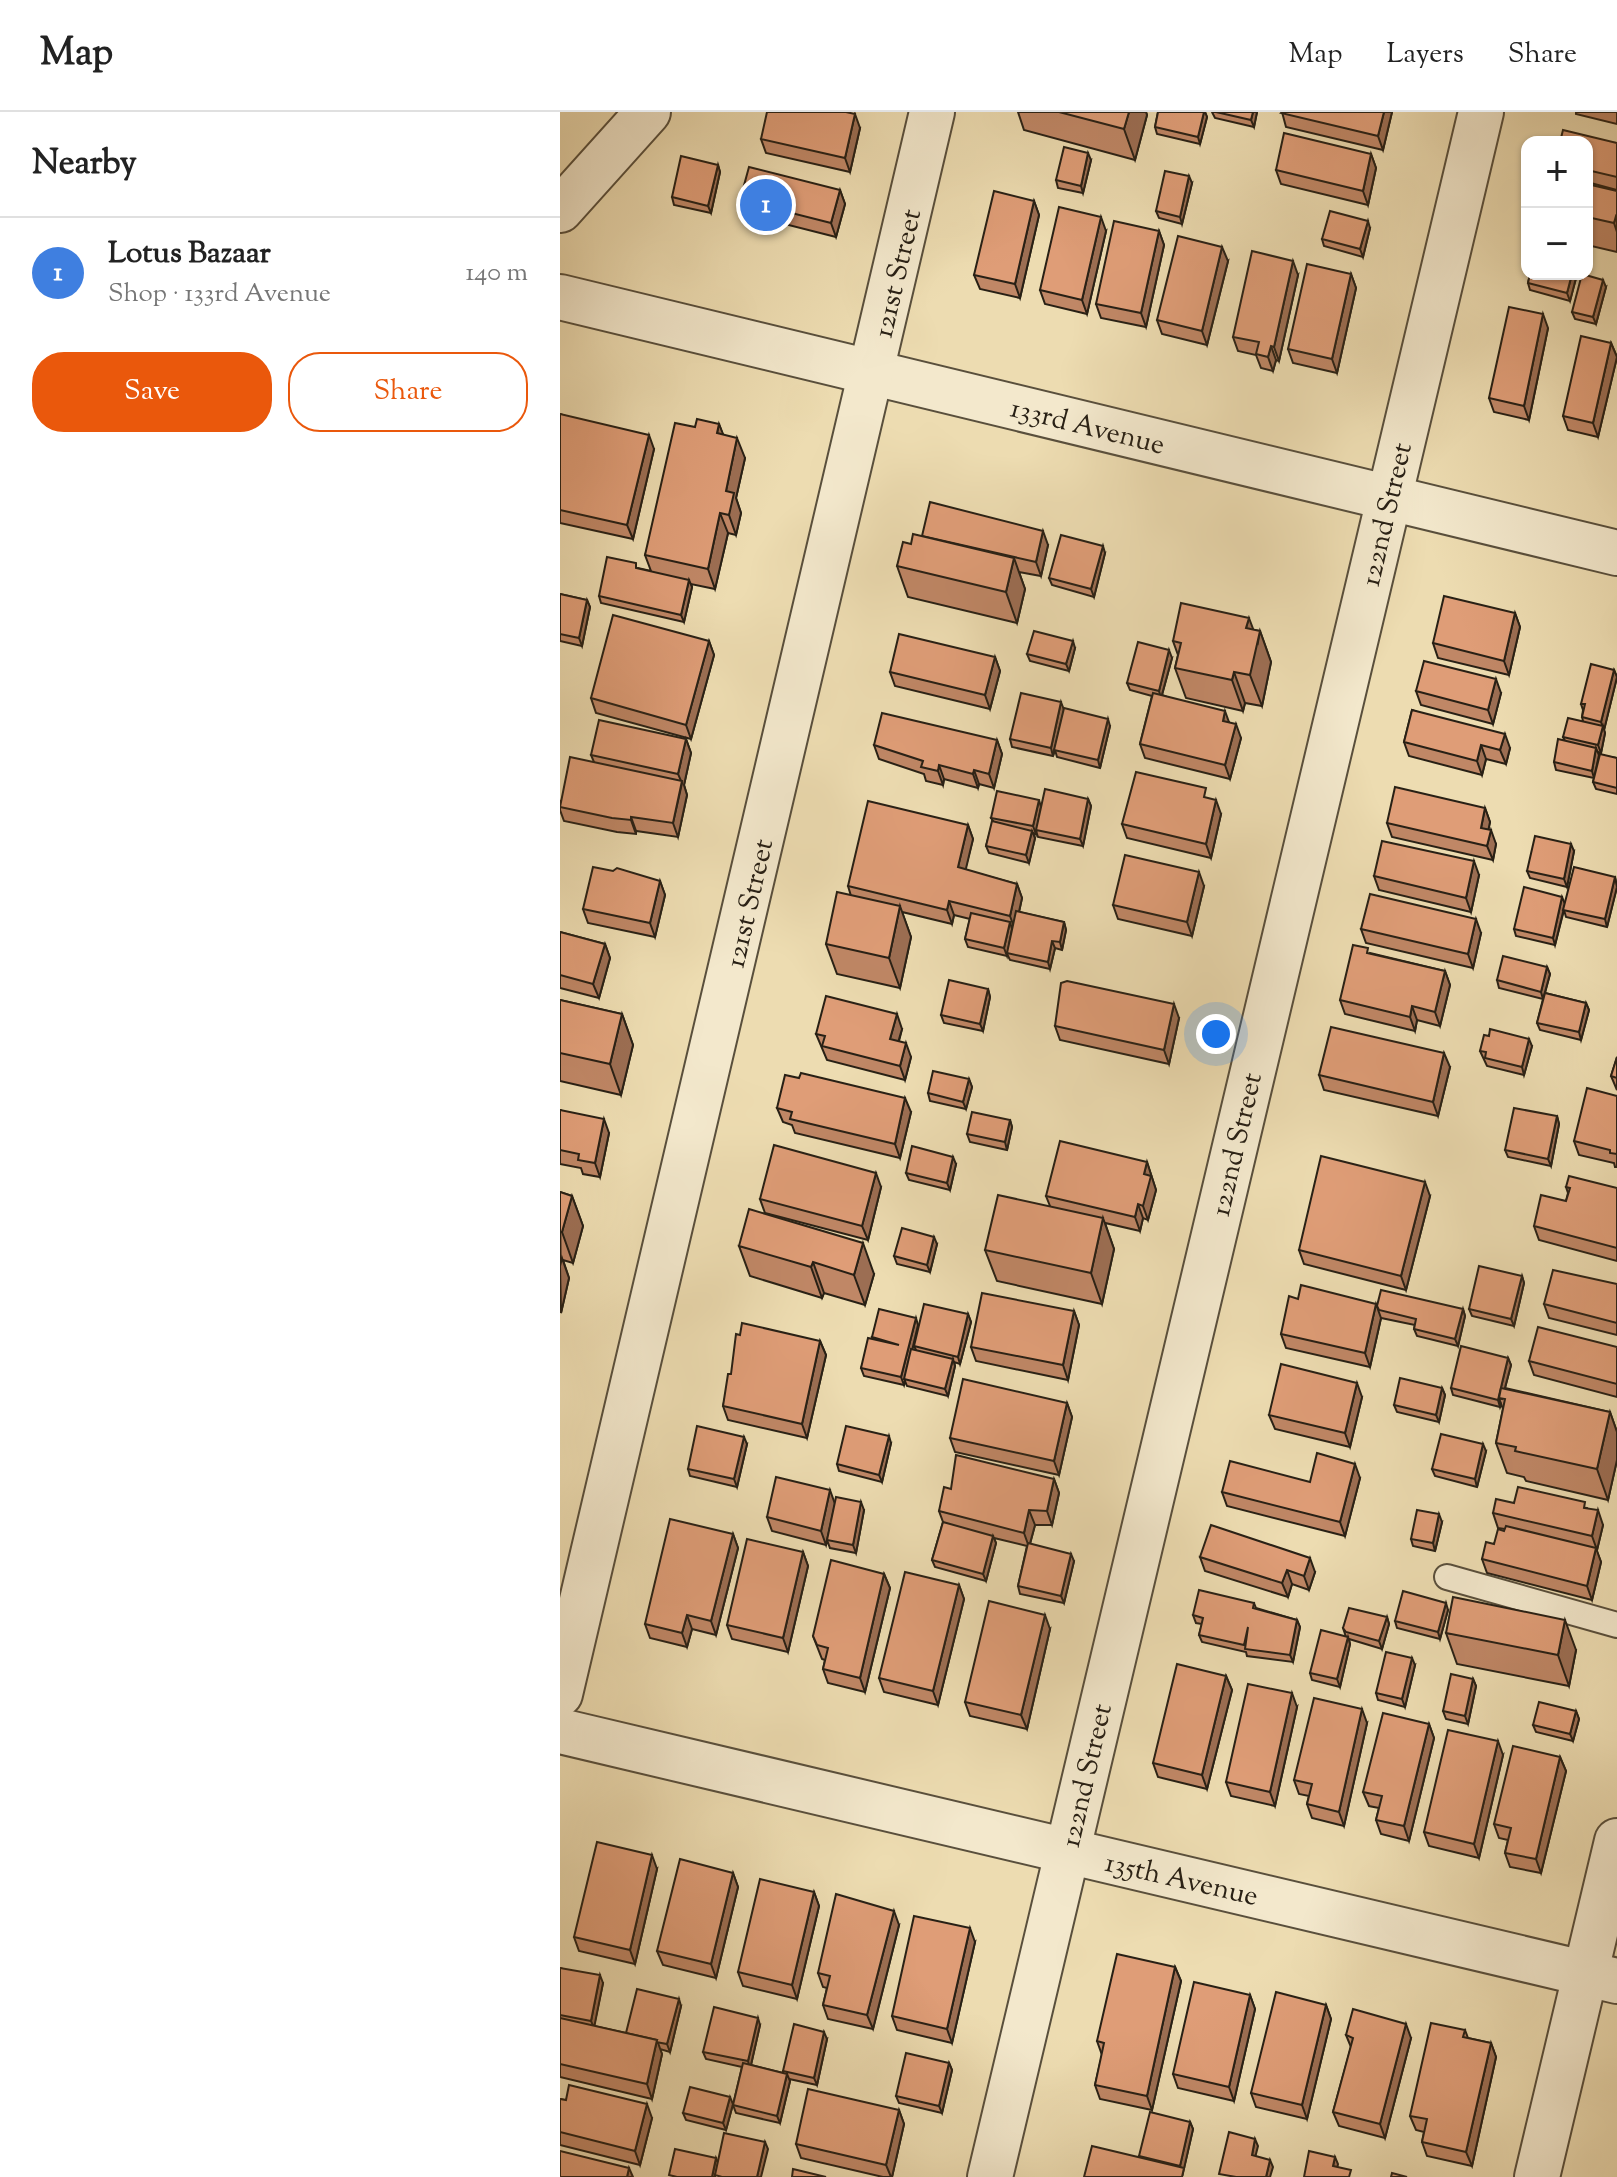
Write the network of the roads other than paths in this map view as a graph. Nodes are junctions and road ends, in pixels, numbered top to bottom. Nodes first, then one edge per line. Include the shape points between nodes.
1 (648, 112) edge
2 (932, 112) edge
3 (1481, 112) edge
4 (560, 210) edge
5 (560, 297) edge
6 (874, 373) junction
7 (1389, 498) junction
8 (1617, 553) edge
9 (1447, 1577) dead end
10 (1617, 1625) edge
11 (560, 1694) edge
12 (560, 1731) edge
13 (1617, 1841) edge
14 (1067, 1850) junction
15 (1601, 1977) edge
16 (990, 2177) edge
17 (1537, 2177) edge

1 - 4 street
2 - 6 street, 121st Street
3 - 7 street, 122nd Street
5 - 6 street, 133rd Avenue
6 - 7 street, 133rd Avenue
6 - 11 street, 121st Street
7 - 8 street, 133rd Avenue
7 - 14 street, 122nd Street
9 - 10 lane
12 - 14 street, 135th Avenue
13 - 15 street
14 - 15 street, 135th Avenue
14 - 16 street, 122nd Street
15 - 17 street

